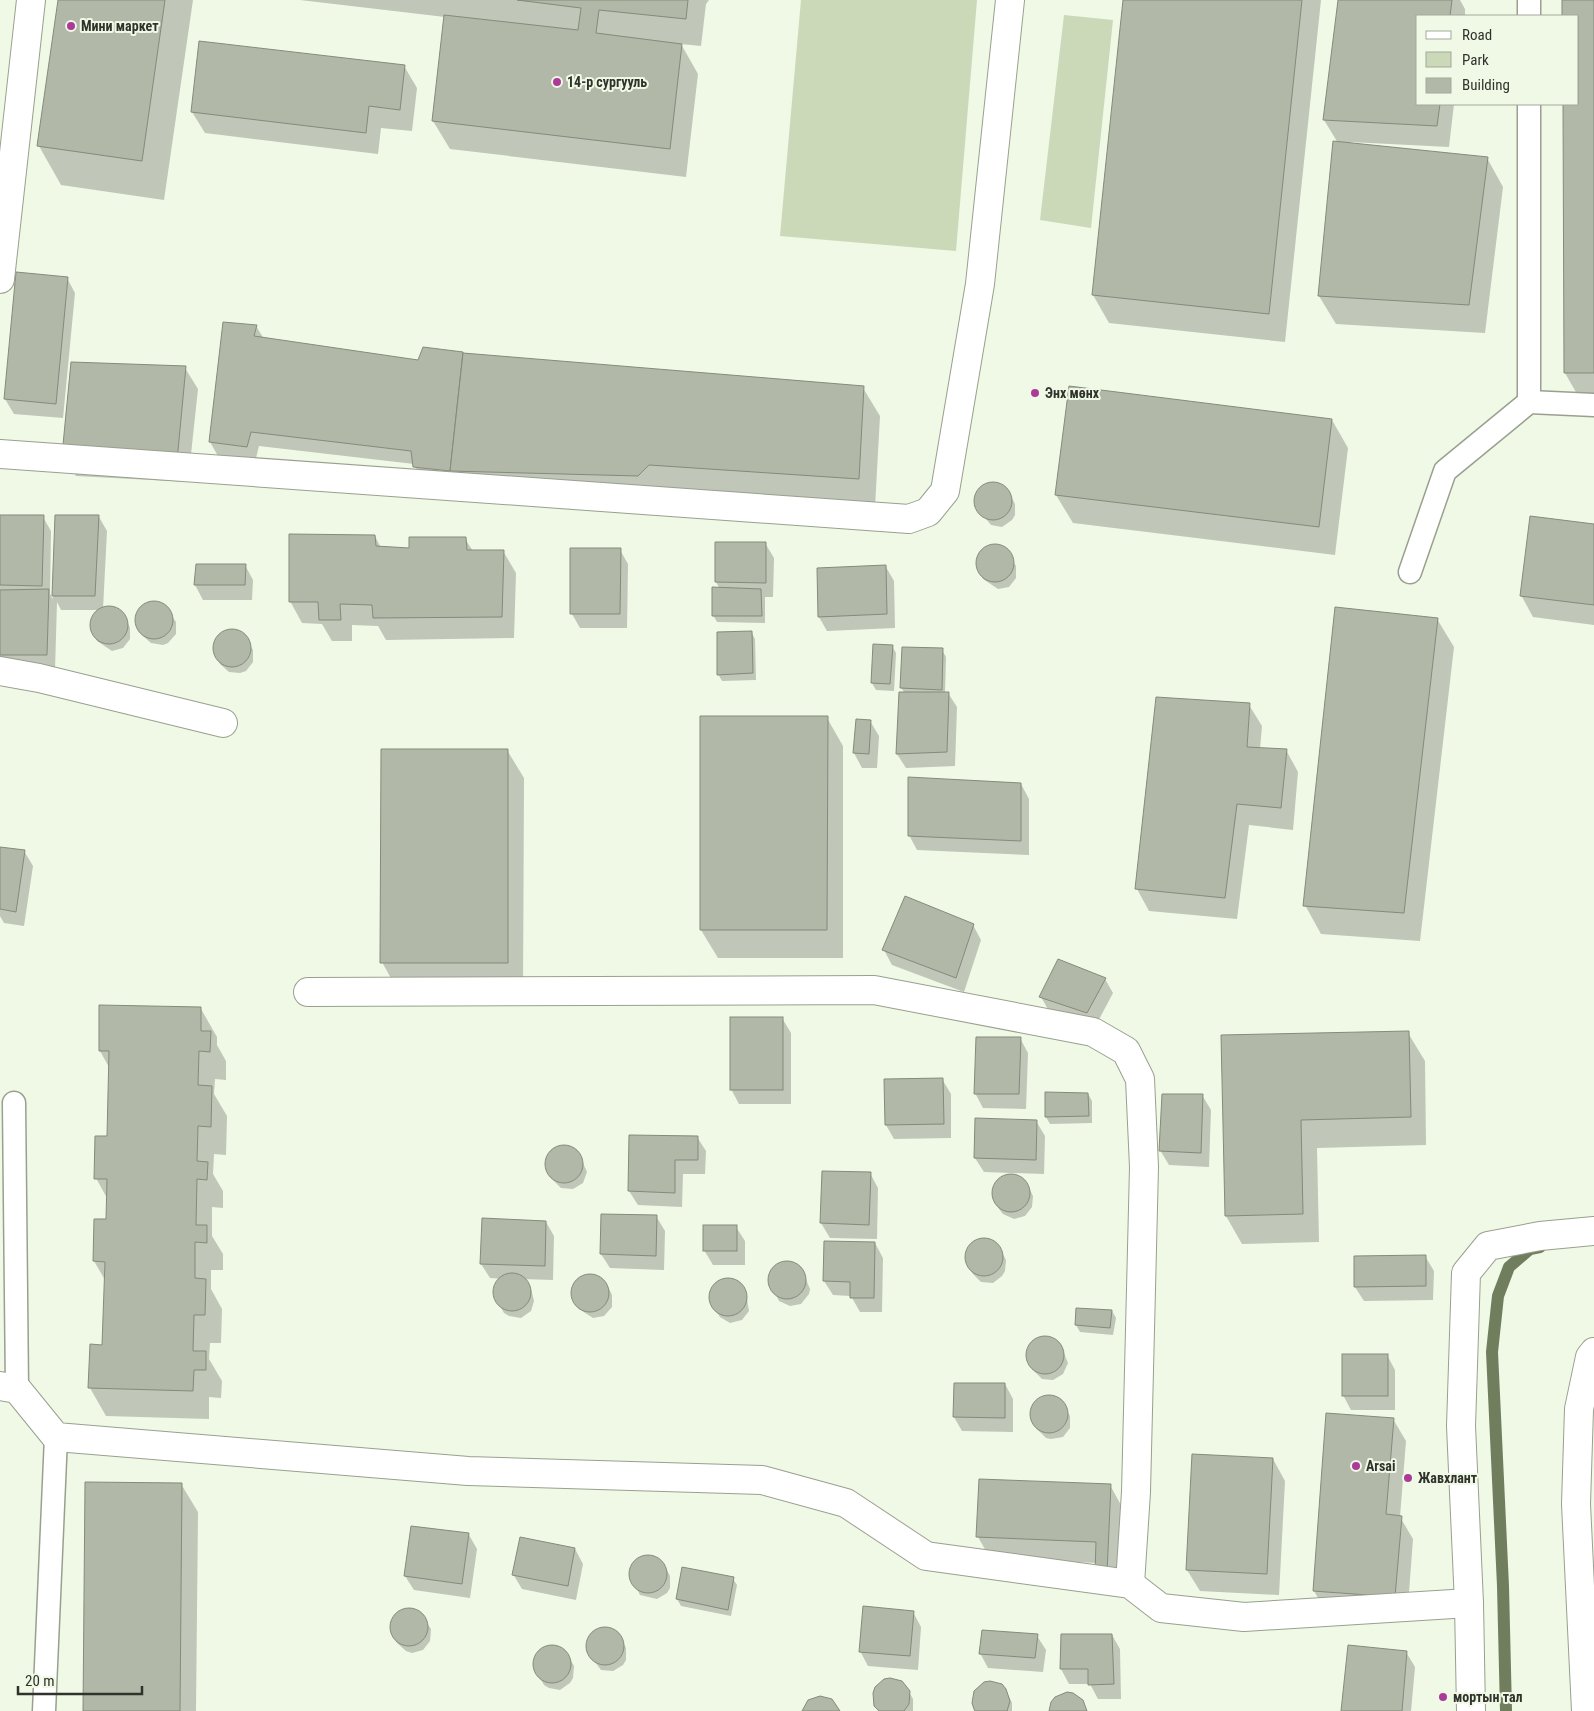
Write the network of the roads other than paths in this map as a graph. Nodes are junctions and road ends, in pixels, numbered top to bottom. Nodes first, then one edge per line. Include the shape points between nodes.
1 (31, 0) edge
2 (1010, 0) edge
3 (1529, 0) edge
4 (1529, 15) edge
5 (1529, 105) edge
6 (0, 279) edge
7 (1529, 402) junction
8 (1594, 405) edge
9 (0, 454) edge
10 (1410, 572) dead end
11 (0, 671) edge
12 (223, 723) dead end
13 (308, 992) dead end
14 (14, 1103) dead end
15 (1594, 1231) edge
16 (1594, 1352) edge
17 (9, 1387) edge
18 (56, 1438) junction
19 (1130, 1584) junction
20 (1469, 1604) junction
21 (44, 1711) edge
22 (1471, 1711) edge
23 (1586, 1711) edge

1 - 6 street
2 - 9 street via 980,284 945,491 928,512 909,519
3 - 4 lane
5 - 7 lane
7 - 8 lane
7 - 10 lane via 1445,471
11 - 12 street
13 - 19 street via 874,990 1092,1032 1126,1051 1140,1079 1144,1167 1136,1492
14 - 17 lane
15 - 20 street via 1540,1236 1488,1246 1466,1273 1461,1426
16 - 23 street via 1590,1357 1579,1409 1577,1485
17 - 18 street
18 - 19 street via 468,1471 762,1480 846,1503 926,1556
18 - 21 lane
19 - 20 street via 1161,1608 1244,1617
20 - 22 street

